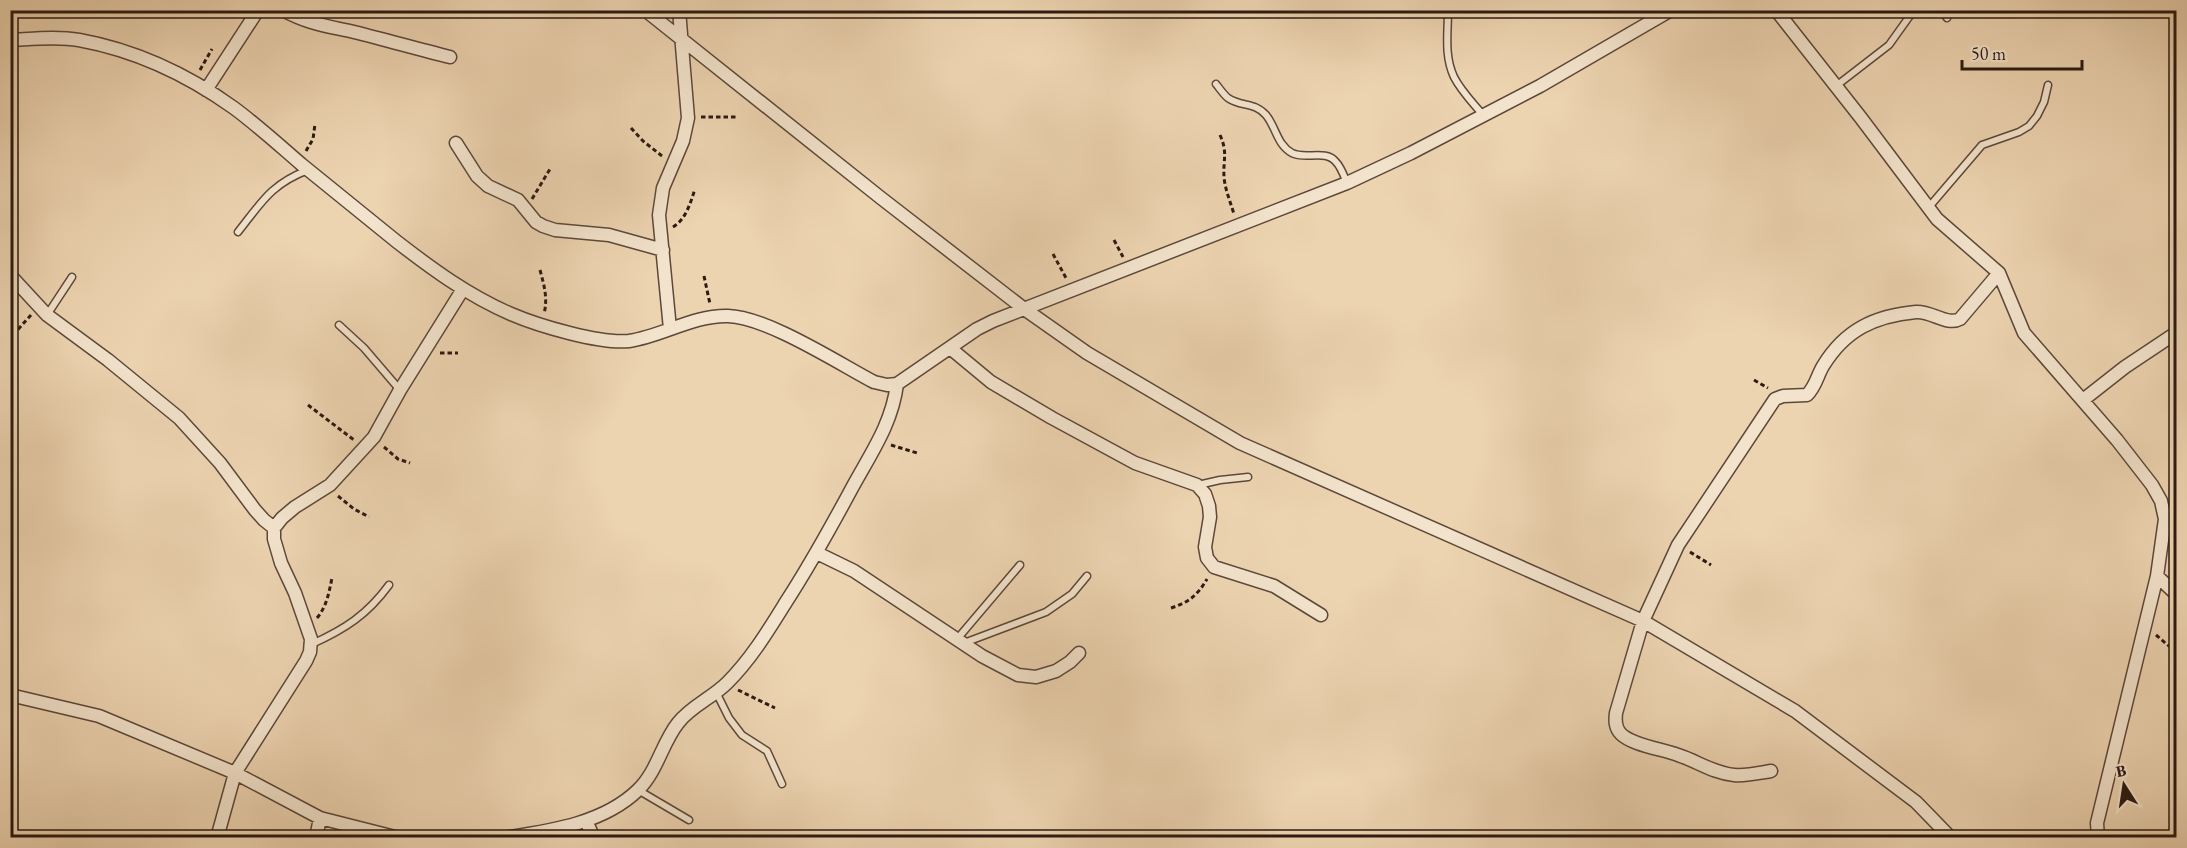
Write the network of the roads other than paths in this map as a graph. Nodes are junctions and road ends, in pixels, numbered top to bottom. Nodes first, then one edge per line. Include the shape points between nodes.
1 (258, 10) edge
2 (283, 10) edge
3 (645, 10) edge
4 (680, 10) edge
5 (1448, 10) edge
6 (1671, 10) edge
7 (1776, 10) edge
8 (1914, 10) edge
9 (1941, 10) edge
10 (1947, 18) dead end
11 (682, 39) junction
12 (10, 40) edge
13 (450, 57) dead end
14 (1216, 84) dead end
15 (2048, 85) dead end
16 (1836, 86) junction
17 (206, 90) junction
18 (1484, 115) junction
19 (456, 143) dead end
20 (308, 170) junction
21 (1347, 183) junction
22 (1928, 208) junction
23 (238, 232) dead end
24 (663, 250) junction
25 (1999, 273) junction
26 (10, 275) edge
27 (72, 277) dead end
28 (463, 289) junction
29 (1023, 308) junction
30 (42, 311) junction
31 (339, 325) dead end
32 (669, 329) junction
33 (2172, 335) edge
34 (950, 348) junction
35 (2176, 348) edge
36 (897, 384) junction
37 (400, 390) junction
38 (2083, 400) junction
39 (1248, 477) dead end
40 (1197, 485) junction
41 (2171, 518) edge
42 (274, 528) junction
43 (817, 553) junction
44 (1020, 565) dead end
45 (1087, 576) dead end
46 (2157, 576) junction
47 (389, 585) dead end
48 (2176, 594) edge
49 (1321, 615) dead end
50 (1643, 621) junction
51 (962, 641) junction
52 (312, 644) junction
53 (1079, 653) dead end
54 (721, 688) junction
55 (10, 694) edge
56 (1771, 771) dead end
57 (235, 773) junction
58 (782, 784) dead end
59 (638, 790) junction
60 (320, 818) junction
61 (689, 820) dead end
62 (586, 821) junction
63 (217, 837) edge
64 (316, 837) edge
65 (399, 837) edge
66 (503, 837) edge
67 (594, 837) edge
68 (1951, 837) edge
69 (2098, 837) edge

1 - 17 street
2 - 13 street via 302,21
3 - 11 street
4 - 11 street
5 - 18 lane via 1447,56 1454,77
6 - 18 street
7 - 16 street
8 - 16 lane via 1889,45
9 - 10 lane
11 - 24 street via 688,117 683,141 663,188 659,215
11 - 29 street
12 - 17 street via 75,39 106,46 147,60
14 - 21 lane via 1227,97 1257,107 1267,116 1283,146 1293,154 1331,158
15 - 22 lane via 2044,102 2029,126 1982,145
16 - 22 street
17 - 20 street via 234,108
18 - 21 street
19 - 24 street via 477,176 488,186 518,200 536,222 549,228 609,235
20 - 23 lane via 291,176 267,193
20 - 28 street
21 - 29 street
22 - 25 street
24 - 32 street
25 - 38 street via 2024,333
25 - 50 street via 1960,319 1950,321 1918,312 1875,320 1836,346 1807,394 1775,399 1678,545
26 - 30 street
27 - 30 lane
28 - 32 street via 512,315 605,340 629,341
28 - 37 street
29 - 34 street via 977,329
29 - 50 street via 1087,353 1240,443
30 - 42 street via 179,418
31 - 37 lane
32 - 36 street via 713,317 753,321 790,336 874,382
33 - 35 lane
33 - 38 street
34 - 36 street
34 - 40 street via 991,382 1052,418 1135,463
36 - 43 street via 891,417
37 - 42 street via 365,448 330,485 295,507
38 - 41 street via 2152,485
39 - 40 lane
40 - 49 street via 1209,506 1204,547 1214,567 1274,586
41 - 46 street
42 - 52 street via 281,564
43 - 51 street via 854,571
43 - 54 street via 760,644
44 - 51 lane
45 - 51 lane via 1072,594 1046,612
46 - 48 street
46 - 69 street via 2097,823
47 - 52 lane via 363,615
50 - 56 street via 1616,713 1619,733 1711,770 1734,775
50 - 68 street via 1795,711 1916,802
51 - 53 street via 1018,675 1036,677 1056,671
52 - 57 street via 306,661
54 - 58 lane via 729,718 742,735 767,751
54 - 59 street via 678,723
55 - 57 street via 99,716
57 - 60 street
57 - 63 street
59 - 61 lane
59 - 62 street
60 - 64 street
60 - 65 street
62 - 66 street
62 - 67 street

